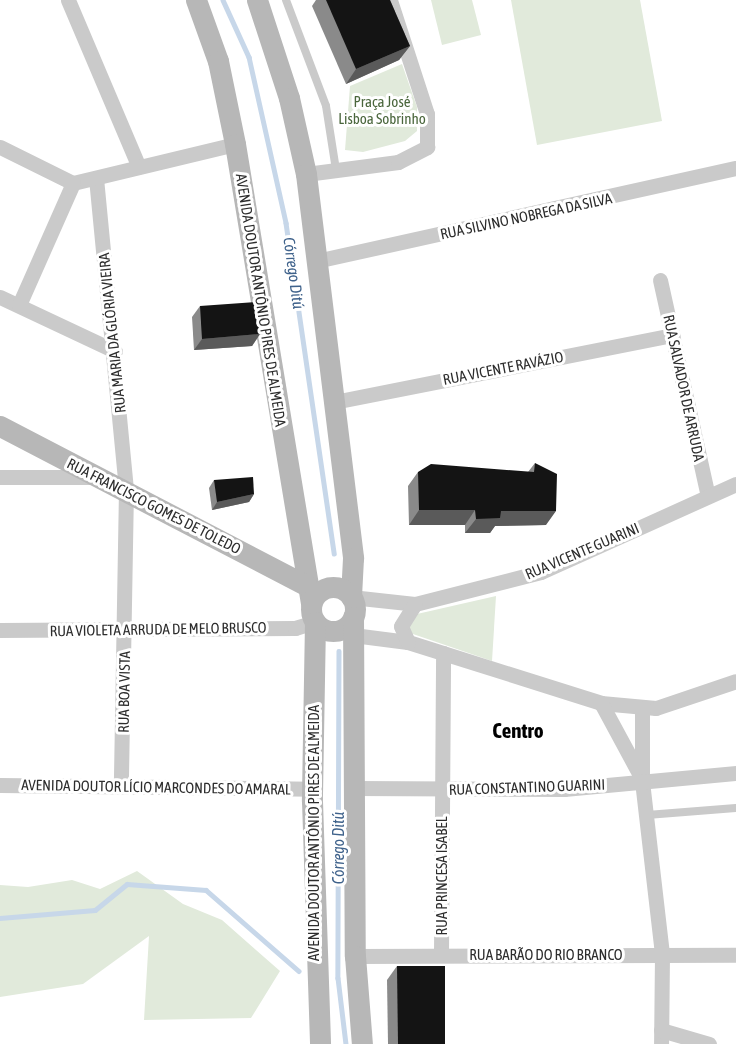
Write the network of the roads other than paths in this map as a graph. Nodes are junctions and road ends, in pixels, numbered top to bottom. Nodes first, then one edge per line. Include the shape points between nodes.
1 (68, 0) edge
2 (196, 0) edge
3 (257, 0) edge
4 (286, 0) edge
5 (390, 0) edge
6 (235, 144) junction
7 (0, 147) edge
8 (139, 167) junction
9 (736, 168) edge
10 (336, 170) junction
11 (306, 174) junction
12 (96, 178) junction
13 (73, 183) junction
14 (316, 261) junction
15 (660, 280) dead end
16 (0, 297) edge
17 (19, 305) junction
18 (672, 335) junction
19 (116, 351) junction
20 (334, 402) junction
21 (0, 426) edge
22 (0, 477) edge
23 (93, 477) junction
24 (736, 484) edge
25 (126, 489) junction
26 (708, 496) junction
27 (311, 604) junction
28 (415, 604) junction
29 (353, 617) junction
30 (0, 630) edge
31 (125, 630) junction
32 (408, 642) junction
33 (443, 653) junction
34 (736, 681) edge
35 (601, 703) junction
36 (642, 708) junction
37 (736, 773) edge
38 (642, 781) junction
39 (0, 785) edge
40 (122, 786) junction
41 (353, 788) junction
42 (312, 789) junction
43 (442, 790) junction
44 (736, 808) edge
45 (647, 815) junction
46 (441, 955) junction
47 (662, 955) junction
48 (736, 955) edge
49 (355, 956) junction
50 (661, 1037) edge
51 (320, 1044) edge
52 (362, 1044) edge
53 (709, 1044) edge

1 - 8 street
2 - 6 main road, AVENIDA DOUTOR ANTÔNIO PIRES DE ALMEIDA via 218,61
3 - 11 main road via 289,98
4 - 10 lane via 326,106
5 - 10 street via 427,114 427,147 398,162
6 - 8 street
6 - 27 main road, AVENIDA DOUTOR ANTÔNIO PIRES DE ALMEIDA
7 - 13 street
8 - 12 street
9 - 14 street, RUA SILVINO NOBREGA DA SILVA
10 - 11 street
11 - 14 main road
12 - 13 street
12 - 19 street, RUA MARIA DA GLÓRIA VIEIRA
13 - 17 street
14 - 20 main road
15 - 18 street, RUA SALVADOR DE ARRUDA
16 - 17 street
17 - 19 street
18 - 20 street, RUA VICENTE RAVÁZIO
18 - 26 street, RUA SALVADOR DE ARRUDA
19 - 25 street, RUA MARIA DA GLÓRIA VIEIRA
20 - 29 main road via 353,558
21 - 23 main road, RUA FRANCISCO GOMES DE TOLEDO
22 - 23 street
23 - 25 main road, RUA FRANCISCO GOMES DE TOLEDO
24 - 26 street, RUA VICENTE GUARINI
25 - 27 main road, RUA FRANCISCO GOMES DE TOLEDO
25 - 31 street, RUA BOA VISTA
26 - 28 street, RUA VICENTE GUARINI via 541,572
27 - 29 main road via 334,631
27 - 29 main road via 329,587
27 - 31 street, RUA VIOLETA ARRUDA DE MELO BRUSCO via 295,628
27 - 42 main road, AVENIDA DOUTOR ANTÔNIO PIRES DE ALMEIDA
28 - 29 street, RUA VICENTE GUARINI
28 - 32 street via 401,626
29 - 32 street
29 - 41 main road
30 - 31 street, RUA VIOLETA ARRUDA DE MELO BRUSCO
31 - 40 street, RUA BOA VISTA
32 - 33 street
33 - 35 street
33 - 43 street, RUA PRINCESA ISABEL
34 - 36 street via 656,708
35 - 36 street
35 - 38 street
36 - 38 street
37 - 38 street, RUA CONSTANTINO GUARINI
38 - 43 street, RUA CONSTANTINO GUARINI
38 - 45 street
39 - 40 street, AVENIDA DOUTOR LÍCIO MARCONDES DO AMARAL
40 - 42 street, AVENIDA DOUTOR LÍCIO MARCONDES DO AMARAL
41 - 43 street, RUA CONSTANTINO GUARINI
41 - 49 main road
42 - 51 main road, AVENIDA DOUTOR ANTÔNIO PIRES DE ALMEIDA
43 - 46 street, RUA PRINCESA ISABEL
44 - 45 lane
45 - 47 street
46 - 47 street, RUA BARÃO DO RIO BRANCO
46 - 49 street, RUA BARÃO DO RIO BRANCO
47 - 48 street, RUA BARÃO DO RIO BRANCO
47 - 50 street
49 - 52 main road
50 - 53 street

